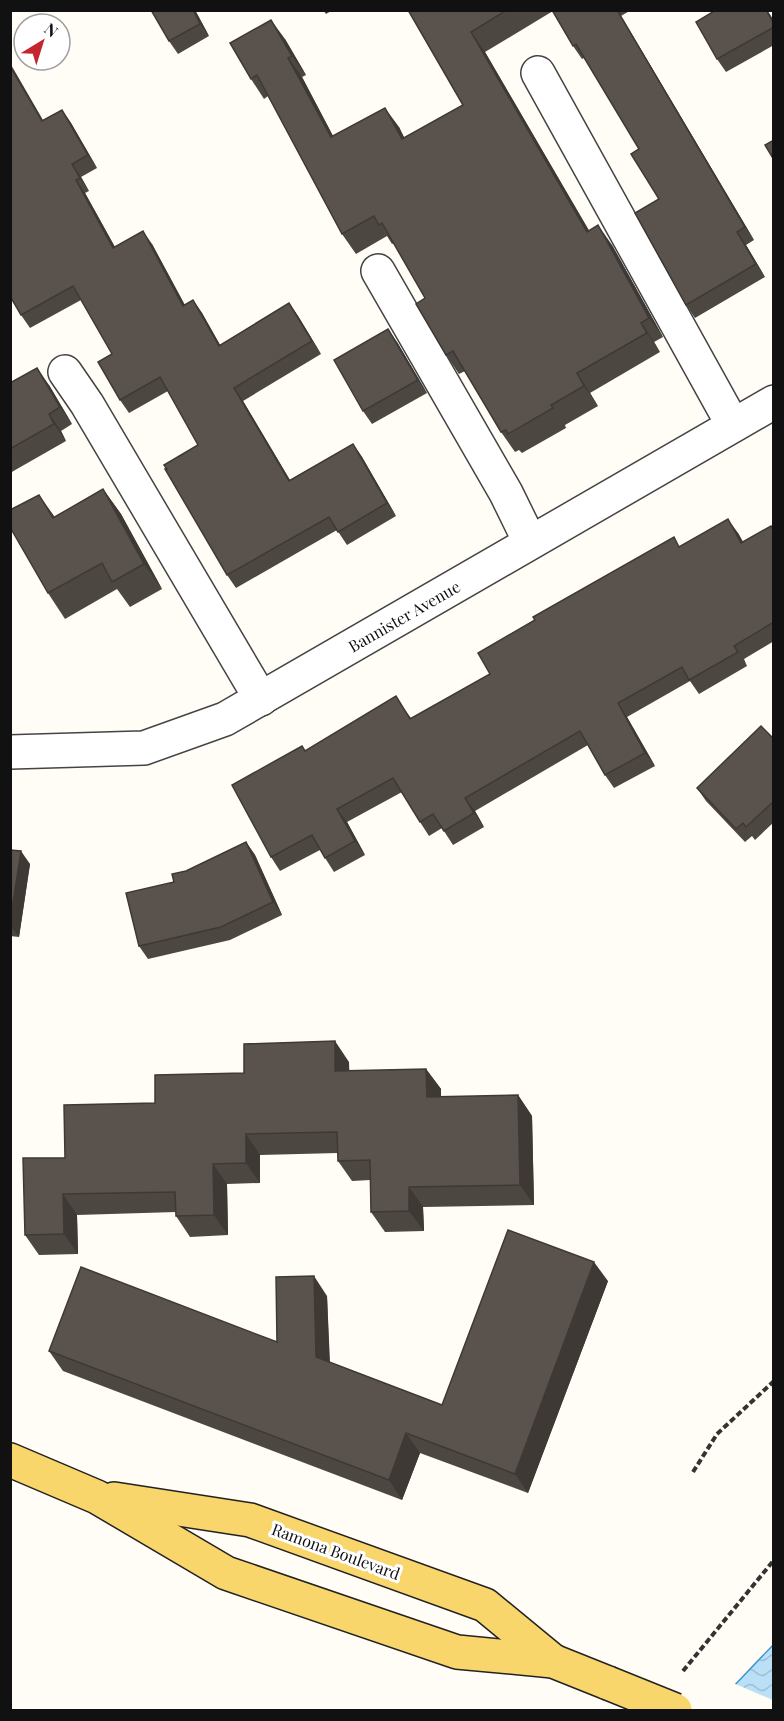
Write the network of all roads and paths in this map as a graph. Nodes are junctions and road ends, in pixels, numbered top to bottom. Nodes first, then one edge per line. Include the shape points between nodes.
1 (538, 73) dead end
2 (378, 271) dead end
3 (65, 372) dead end
4 (774, 402) edge
5 (733, 425) junction
6 (531, 542) junction
7 (261, 699) junction
8 (10, 752) edge
9 (774, 1381) edge
10 (10, 1460) edge
11 (693, 1472) dead end
12 (98, 1497) junction
13 (774, 1560) edge
14 (553, 1661) junction
15 (678, 1677) dead end
16 (675, 1710) edge

1 - 5 street
2 - 6 street
3 - 7 street
4 - 5 street, Bannister Avenue
5 - 6 street, Bannister Avenue
6 - 7 street, Bannister Avenue
7 - 8 street, Bannister Avenue via 225,720 144,748
9 - 11 path via 717,1434
10 - 12 main road, Ramona Boulevard
12 - 14 main road, Ramona Boulevard via 226,1573 458,1652
12 - 14 main road, Ramona Boulevard via 250,1520 485,1605
13 - 15 path
14 - 16 main road, Ramona Boulevard, bridge

